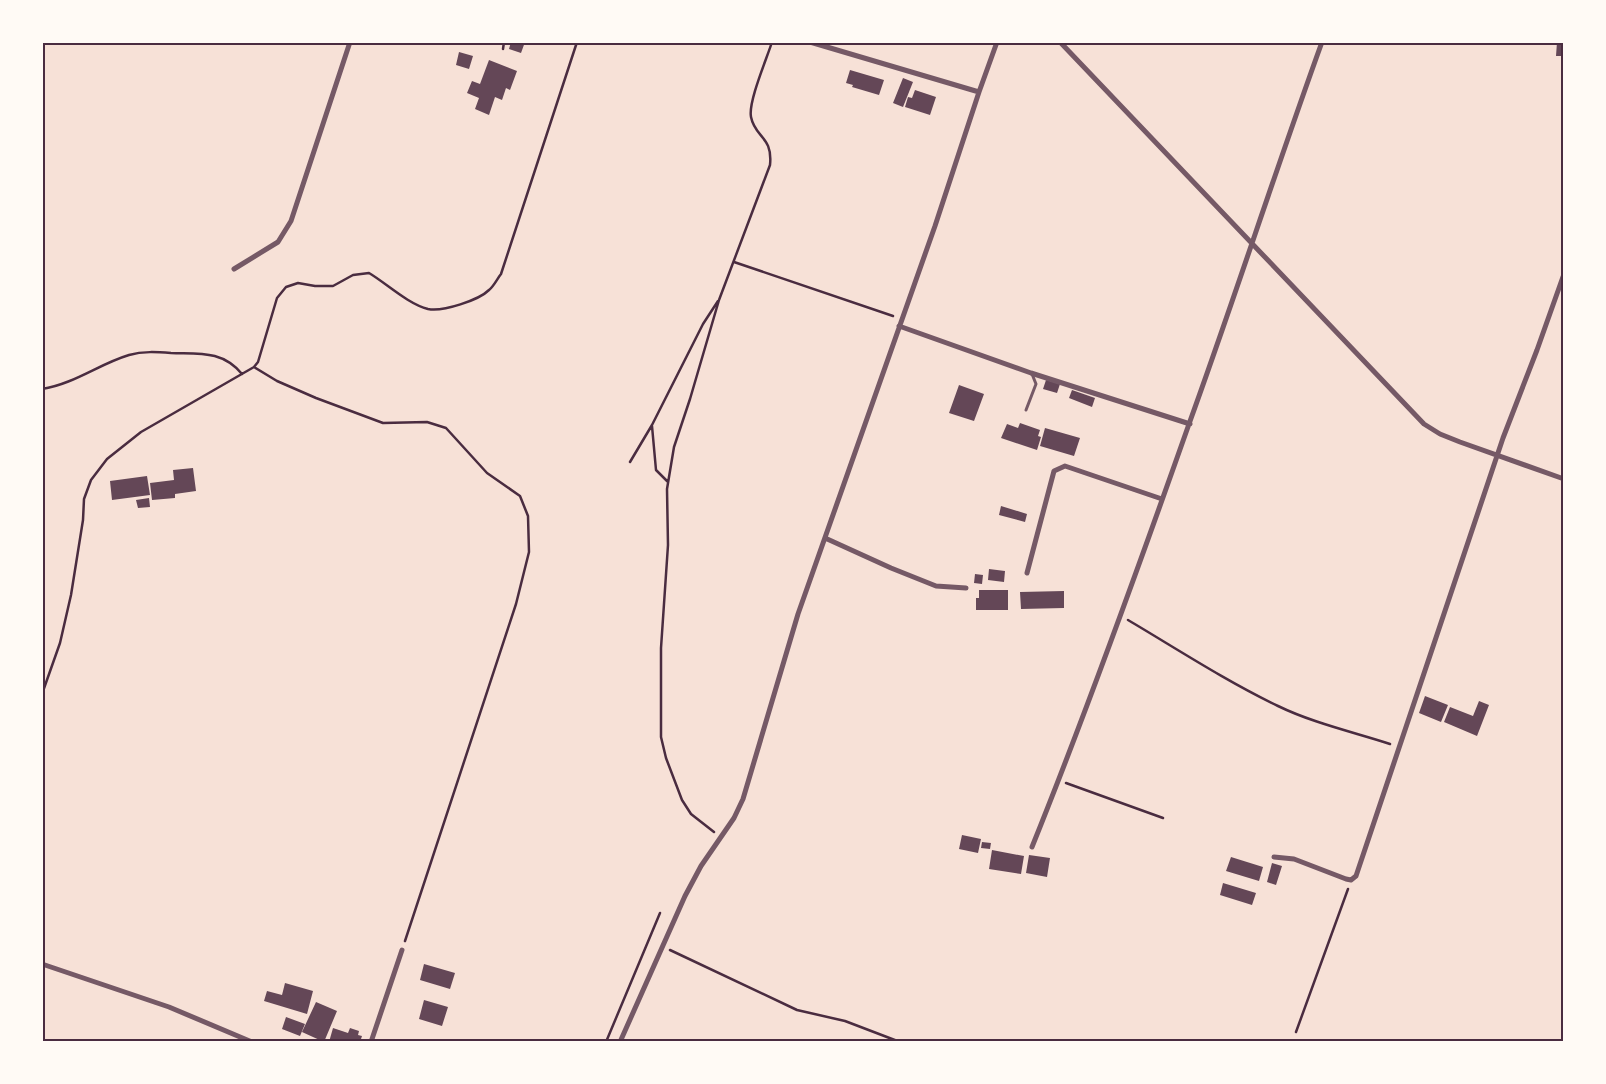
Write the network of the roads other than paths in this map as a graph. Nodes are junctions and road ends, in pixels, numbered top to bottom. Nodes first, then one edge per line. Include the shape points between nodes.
1 (350, 42) edge
2 (810, 42) edge
3 (998, 42) edge
4 (1060, 42) edge
5 (1322, 42) edge
6 (979, 92) junction
7 (1252, 243) junction
8 (234, 269) dead end
9 (1564, 274) edge
10 (899, 326) junction
11 (1031, 373) junction
12 (1026, 410) dead end
13 (1190, 424) junction
14 (1498, 456) junction
15 (1564, 479) edge
16 (1162, 499) junction
17 (825, 538) junction
18 (1027, 573) dead end
19 (966, 588) dead end
20 (1032, 847) dead end
21 (1274, 857) dead end
22 (402, 950) road end
23 (42, 964) edge
24 (252, 1042) edge
25 (371, 1042) edge
26 (620, 1042) edge

1 - 8 street via 291,221 278,242
2 - 6 street
3 - 6 street
4 - 7 street
5 - 7 street
6 - 10 street
7 - 13 street
7 - 14 street via 1424,424 1440,434
9 - 14 street
10 - 11 street
10 - 17 street
11 - 12 lane via 1036,384
11 - 13 street
13 - 16 street
14 - 15 street
14 - 21 street via 1357,873 1351,880 1346,880 1294,859
16 - 18 street via 1066,466 1054,471
16 - 20 street
17 - 19 street via 936,586
17 - 26 street via 798,614 743,799 701,866
22 - 25 street
23 - 24 street via 169,1007

